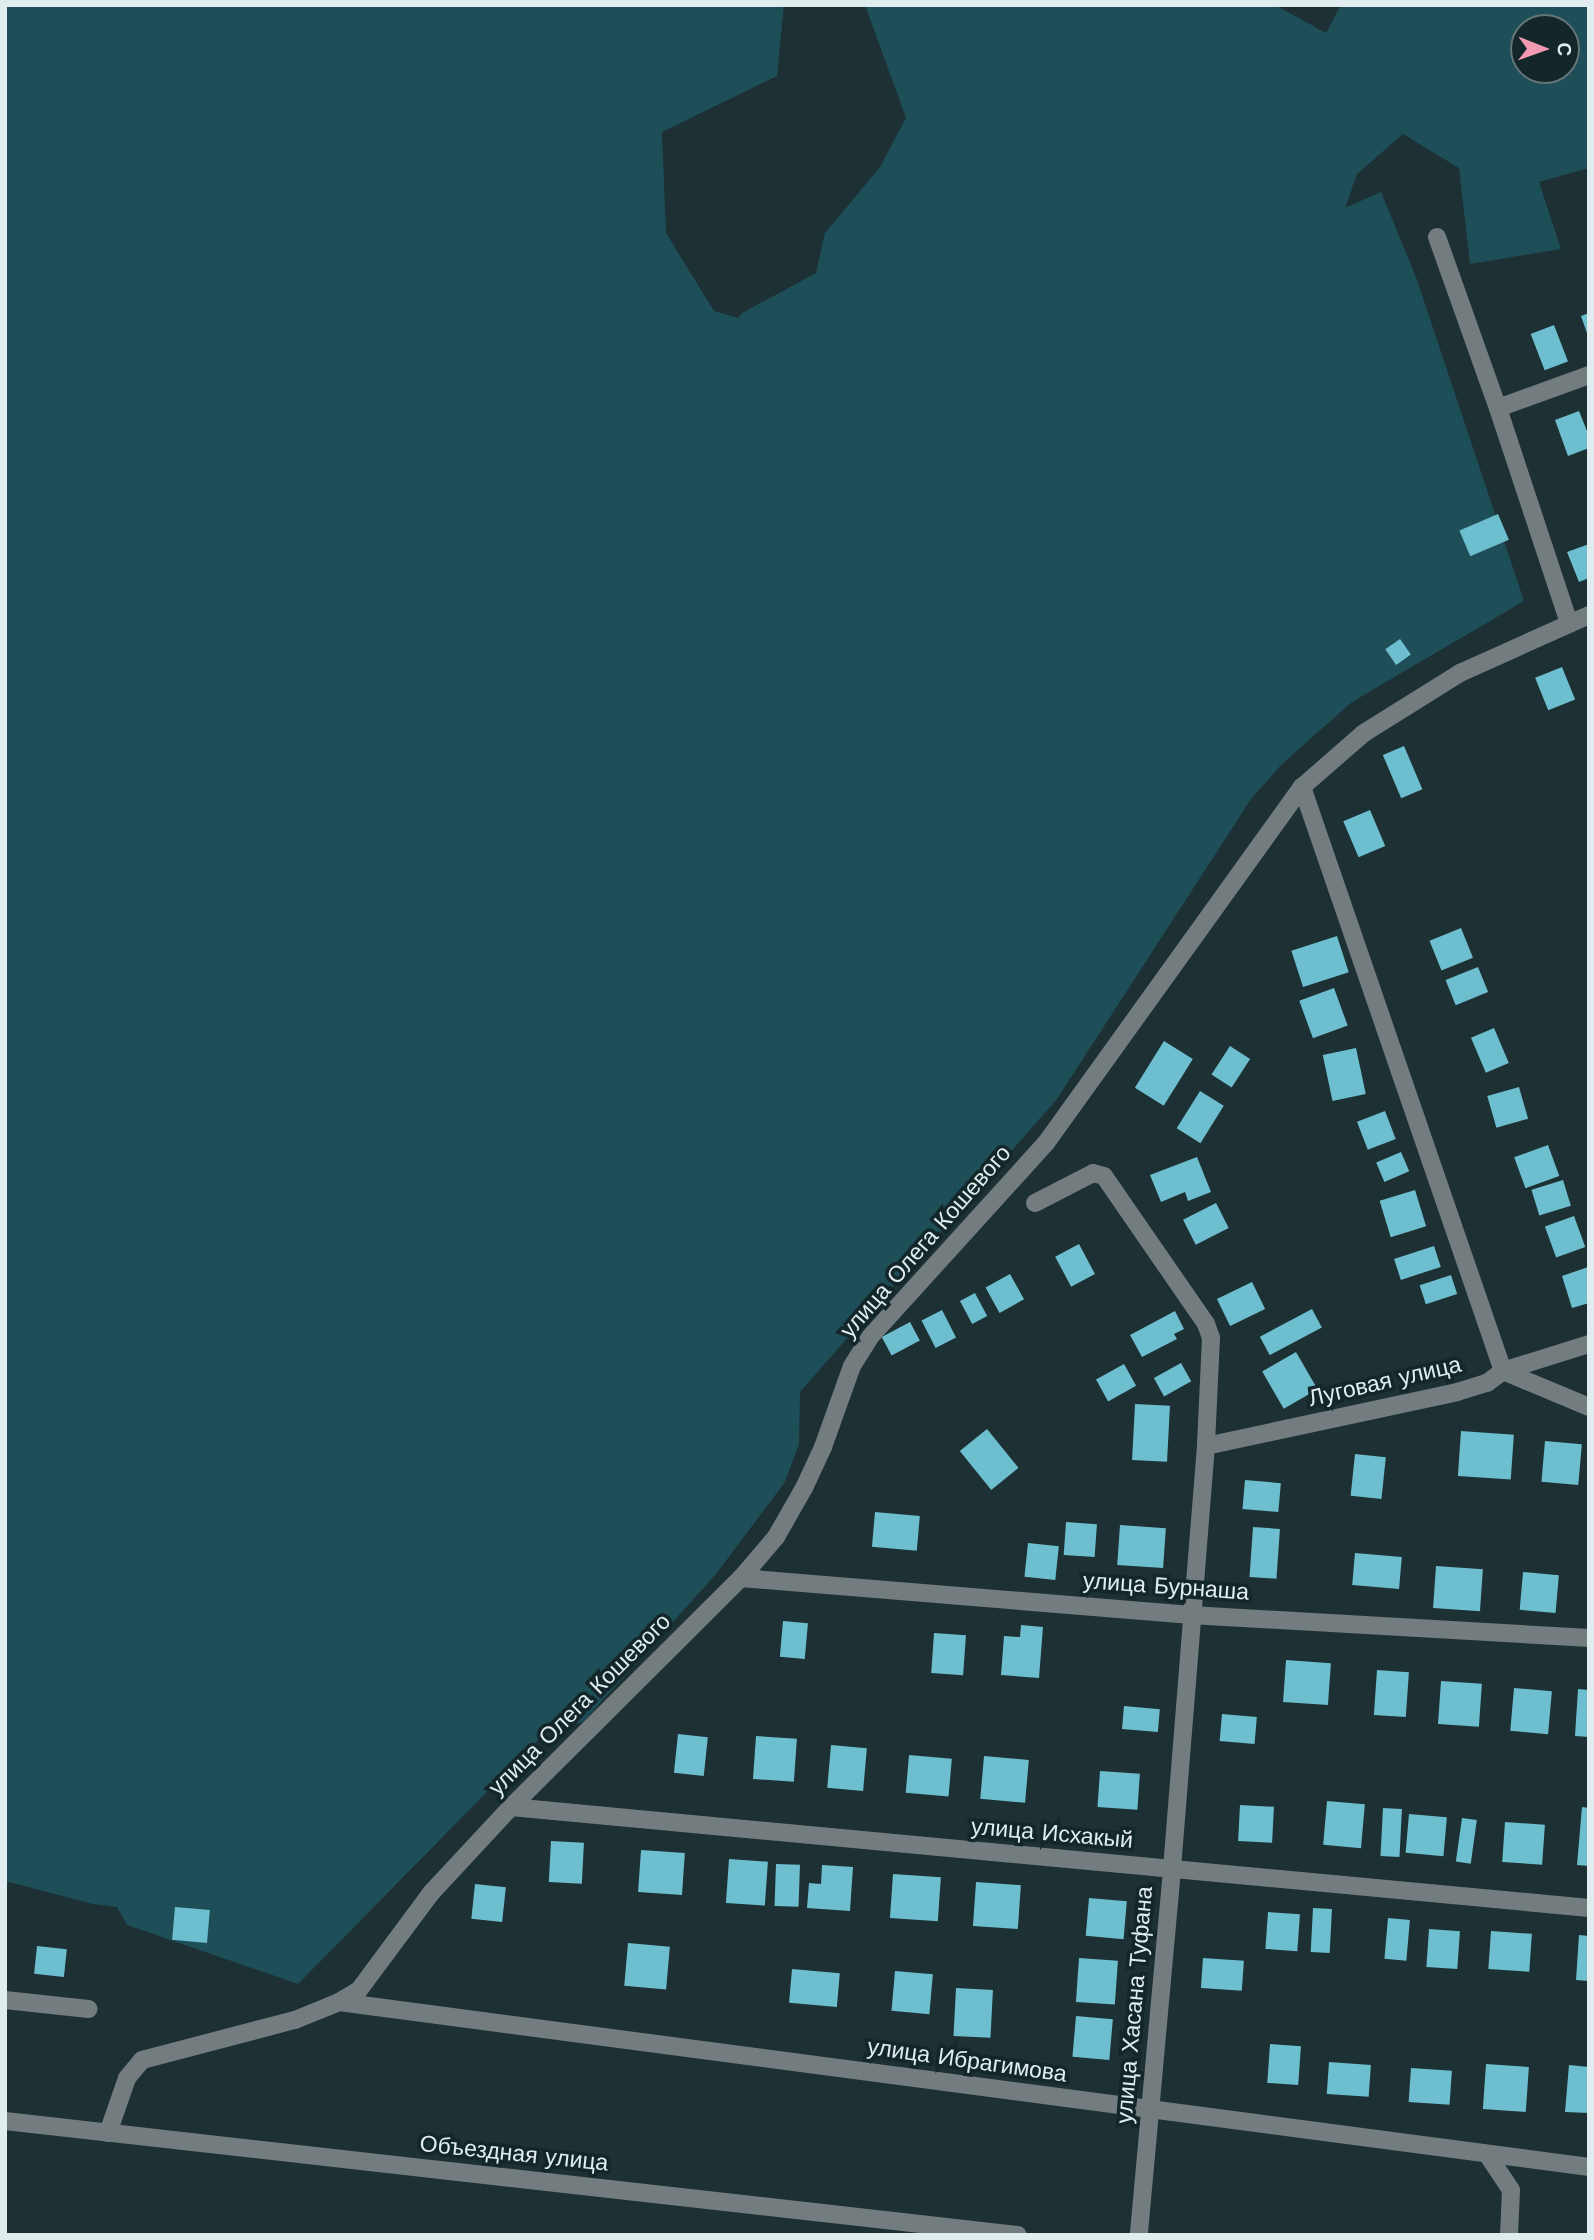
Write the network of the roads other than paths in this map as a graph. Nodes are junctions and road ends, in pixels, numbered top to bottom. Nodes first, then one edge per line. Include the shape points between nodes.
1 (1437, 237) dead end
2 (1589, 375) edge
3 (1498, 408) junction
4 (1589, 615) edge
5 (1569, 623) junction
6 (1303, 787) junction
7 (1035, 1203) dead end
8 (1589, 1344) edge
9 (1503, 1371) junction
10 (1589, 1407) edge
11 (1206, 1446) junction
12 (741, 1578) junction
13 (1191, 1615) junction
14 (1589, 1637) edge
15 (511, 1807) junction
16 (1172, 1870) junction
17 (1589, 1908) edge
18 (5, 2000) edge
19 (339, 2002) junction
20 (89, 2009) dead end
21 (1150, 2111) junction
22 (5, 2121) edge
23 (108, 2133) junction
24 (1488, 2154) junction
25 (1589, 2167) edge
26 (1018, 2235) edge
27 (1139, 2235) edge
28 (1509, 2235) edge

1 - 3 street
2 - 3 street
3 - 5 street
4 - 5 street, улица Олега Кошевого
5 - 6 street, улица Олега Кошевого via 1460,673 1364,733
6 - 9 street
6 - 12 street, улица Олега Кошевого via 1046,1143 870,1337 852,1366 804,1488 776,1537
7 - 11 street via 1093,1173 1104,1176 1117,1193 1206,1324 1212,1354
8 - 9 street, Луговая улица
9 - 10 street
9 - 11 street, Луговая улица via 1487,1383 1457,1392
11 - 13 street, улица Хасана Туфана
12 - 13 street, улица Бурнаша
12 - 15 street, улица Олега Кошевого
13 - 14 street, улица Бурнаша
13 - 16 street, улица Хасана Туфана
15 - 16 street, улица Исхакый
15 - 19 street, улица Олега Кошевого via 430,1893 359,1990
16 - 17 street, улица Исхакый
16 - 21 street, улица Хасана Туфана
18 - 20 street
19 - 21 street, улица Ибрагимова
19 - 23 street via 295,2020 142,2060 127,2078
21 - 24 street, улица Ибрагимова
21 - 27 street, улица Хасана Туфана
22 - 23 street, Объездная улица
23 - 26 street, Объездная улица
24 - 25 street, улица Ибрагимова
24 - 28 street via 1511,2190

